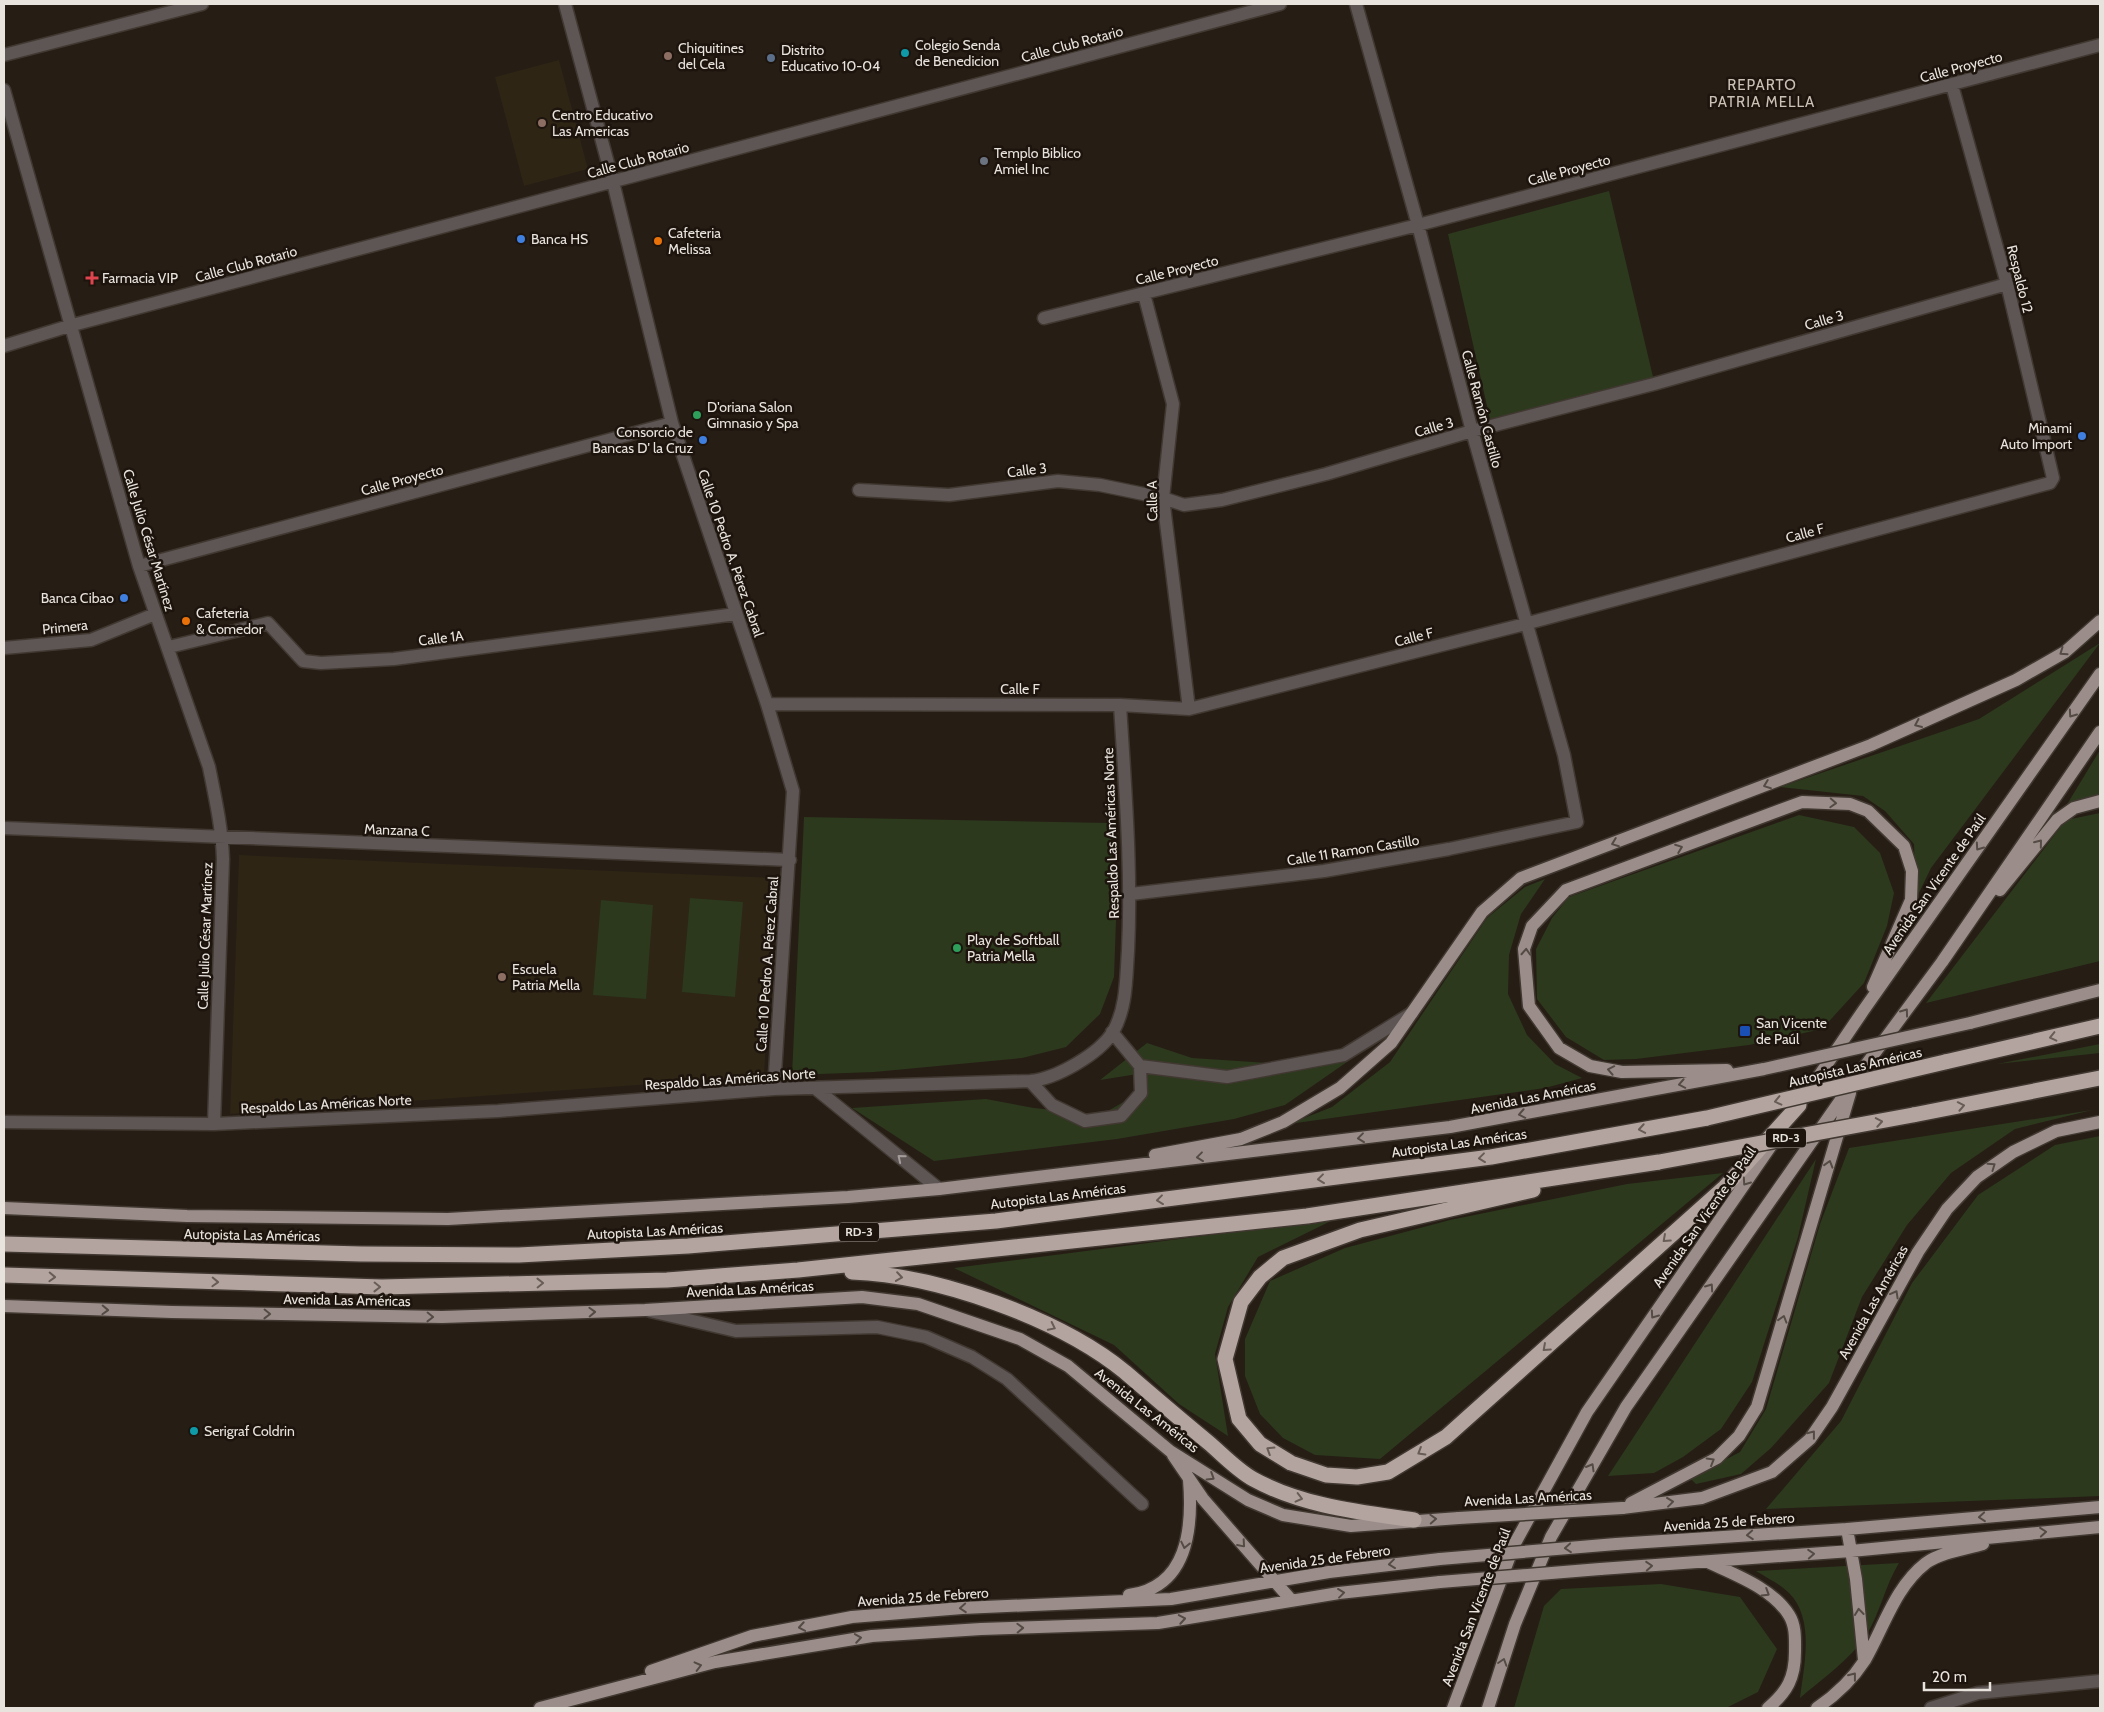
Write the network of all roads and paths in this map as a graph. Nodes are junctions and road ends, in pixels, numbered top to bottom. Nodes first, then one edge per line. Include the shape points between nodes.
1 (202, 4) edge
2 (565, 4) edge
3 (1280, 4) edge
4 (1356, 4) edge
5 (2100, 45) edge
6 (4, 54) edge
7 (1952, 85) junction
8 (4, 90) edge
9 (613, 182) junction
10 (1418, 225) junction
11 (2007, 284) junction
12 (1144, 294) junction
13 (1044, 318) dead end
14 (69, 326) junction
15 (4, 346) edge
16 (672, 423) junction
17 (1472, 432) junction
18 (2052, 481) joint
19 (859, 490) dead end
20 (1164, 498) junction
21 (139, 566) junction
22 (155, 614) junction
23 (736, 614) junction
24 (2100, 621) edge
25 (1526, 624) junction
26 (169, 647) junction
27 (4, 648) edge
28 (2100, 674) edge
29 (767, 704) junction
30 (1120, 705) junction
31 (1189, 710) junction
32 (2100, 732) edge
33 (2100, 801) edge
34 (1577, 822) joint
35 (4, 828) edge
36 (222, 838) junction
37 (790, 860) junction
38 (1130, 894) junction
39 (1942, 962) junction
40 (2100, 990) edge
41 (1863, 1011) junction
42 (1412, 1013) junction
43 (2100, 1026) edge
44 (1112, 1032) junction
45 (1140, 1066) junction
46 (1764, 1069) junction
47 (2100, 1078) edge
48 (1030, 1081) junction
49 (1854, 1081) junction
50 (815, 1088) junction
51 (774, 1089) junction
52 (1799, 1105) junction
53 (4, 1122) edge
54 (2100, 1122) edge
55 (214, 1124) junction
56 (1659, 1162) junction
57 (1042, 1176) junction
58 (939, 1189) junction
59 (4, 1208) edge
60 (4, 1244) edge
61 (798, 1270) junction
62 (4, 1275) edge
63 (4, 1306) edge
64 (645, 1310) junction
65 (1170, 1451) junction
66 (1189, 1480) junction
67 (1142, 1504) dead end
68 (2100, 1507) edge
69 (1622, 1508) junction
70 (1414, 1520) junction
71 (2100, 1527) edge
72 (1847, 1528) junction
73 (2015, 1535) junction
74 (1851, 1550) junction
75 (1707, 1562) junction
76 (1275, 1581) junction
77 (1292, 1600) junction
78 (1064, 1604) junction
79 (1864, 1660) junction
80 (2100, 1681) edge
81 (1495, 1689) junction
82 (566, 1700) junction
83 (540, 1708) edge
84 (1453, 1708) edge
85 (1488, 1708) edge
86 (1495, 1708) edge
87 (1768, 1708) edge
88 (1817, 1708) edge
89 (1930, 1708) edge

1 - 6 street
2 - 9 street, Calle 10 Pedro A. Pérez Cabral
3 - 9 street, Calle Club Rotario
4 - 10 street, Calle Ramón Castillo
5 - 7 street, Calle Proyecto
7 - 10 street, Calle Proyecto
7 - 11 street, Respaldo 12
8 - 14 street, Calle Julio César Martínez
9 - 14 street, Calle Club Rotario
9 - 16 street, Calle 10 Pedro A. Pérez Cabral
10 - 12 street, Calle Proyecto
10 - 17 street, Calle Ramón Castillo
11 - 17 street, Calle 3
11 - 18 street, Respaldo 12
12 - 13 street, Calle Proyecto
12 - 20 street, Calle A via 1173,404
14 - 15 street, Calle Club Rotario
14 - 21 street, Calle Julio César Martínez
16 - 21 street, Calle Proyecto
16 - 23 street, Calle 10 Pedro A. Pérez Cabral
17 - 20 street, Calle 3 via 1222,500 1184,504
17 - 25 street, Calle Ramón Castillo
18 - 25 street, Calle F
19 - 20 street, Calle 3 via 949,495 1058,481 1100,485
20 - 31 street, Calle A
21 - 22 street, Calle Julio César Martínez
22 - 26 street, Calle Julio César Martínez
22 - 27 street, Primera via 91,640
23 - 26 street, Calle 1A via 385,660 303,661 268,623
23 - 29 street, Calle 10 Pedro A. Pérez Cabral
24 -> 42 main road via 2065,652 2016,680 1871,745 1521,878 1482,912
25 - 31 street, Calle F
25 - 34 street, Calle Ramón Castillo via 1564,755
26 - 36 street, Calle Julio César Martínez via 208,767
28 -> 41 main road, Avenida San Vicente de Paúl
29 - 30 street, Calle F
29 - 37 street, Calle 10 Pedro A. Pérez Cabral via 793,791
30 - 31 street, Calle F
30 - 38 street, Respaldo Las Américas Norte
32 - 39 main road
39 -> 33 main road via 2057,820 2074,808
34 - 38 street, Calle 11 Ramon Castillo via 1324,871
35 - 36 street, Manzana C
36 - 37 street, Manzana C
36 - 55 street, Calle Julio César Martínez
37 - 51 street, Calle 10 Pedro A. Pérez Cabral
38 - 44 street, Respaldo Las Américas Norte via 1125,998
49 -> 39 main road
40 - 46 main road, Avenida Las Américas, bridge
46 -> 41 main road via 1622,1072 1590,1066 1560,1048 1529,1006 1524,949 1532,926 1566,890 1802,802 1850,804 1868,810 1904,846 1912,871 1911,900
41 - 52 main road, Avenida San Vicente de Paúl
42 - 45 street via 1344,1056 1227,1077
42 - 57 main road via 1391,1043 1340,1088 1283,1122 1241,1139
43 -> 60 highway, Autopista Las Américas / RD-3, bridge via 1707,1118 1491,1157 996,1221 688,1246 519,1254 371,1254
44 - 45 street
44 - 48 street, Respaldo Las Américas Norte via 1098,1049 1060,1072
45 - 48 street via 1141,1093 1121,1116 1085,1121 1052,1105
46 -> 57 main road, Avenida Las Américas via 1450,1128
56 -> 47 highway, RD-3, bridge
48 - 50 street, Respaldo Las Américas Norte
69 -> 49 main road via 1717,1458 1739,1436 1757,1407
81 -> 49 main road via 1515,1624 1551,1537 1621,1416
50 - 51 street, Respaldo Las Américas Norte
58 -> 50 street
51 - 55 street, Respaldo Las Américas Norte via 498,1111
52 -> 56 highway via 1724,1187 1499,1390 1446,1437 1388,1472 1357,1477 1326,1475 1300,1466 1260,1444 1239,1419 1225,1359 1241,1302 1260,1277 1283,1258 1360,1230
52 -> 84 main road, Avenida San Vicente de Paúl via 1587,1412 1514,1545
53 - 55 street, Respaldo Las Américas Norte
69 -> 54 main road, Avenida Las Américas via 1702,1498 1772,1472 1810,1438 1832,1407 1918,1252 1947,1209 1977,1177 2013,1152 2056,1132
56 - 61 highway, RD-3 via 1307,1216
57 - 58 main road, Avenida Las Américas
58 - 59 main road, Avenida Las Américas via 448,1219 187,1216
62 -> 61 highway, RD-3 via 382,1287 667,1280
61 -> 70 highway via 869,1272 918,1280 1023,1313 1070,1336 1123,1371 1252,1478 1290,1496 1350,1511
63 -> 64 main road, Avenida Las Américas via 442,1317
64 - 65 main road, Avenida Las Américas via 862,1297 918,1304 1020,1339 1068,1366
64 - 67 street via 736,1331 877,1327 926,1337 972,1357 1007,1379
65 - 66 main road
65 -> 70 main road, Avenida Las Américas via 1248,1500 1283,1515 1351,1526
66 -> 76 main road
66 -> 78 main road via 1191,1502 1185,1550 1161,1583 1140,1593
68 -> 72 main road, Avenida 25 de Febrero
70 -> 69 main road, Avenida Las Américas, bridge
73 -> 71 main road, Avenida 25 de Febrero
72 - 74 main road
72 -> 76 main road, Avenida 25 de Febrero, bridge via 1440,1559
73 - 74 main road, Avenida 25 de Febrero
73 - 79 main road via 1928,1562 1900,1592
75 -> 74 main road, Avenida 25 de Febrero
79 -> 74 main road
77 -> 75 main road, Avenida 25 de Febrero, bridge via 1440,1582
75 -> 87 main road via 1737,1575 1772,1597 1789,1615 1795,1631 1795,1671 1782,1696
76 - 77 main road
76 - 78 main road, Avenida 25 de Febrero via 1171,1599
82 -> 77 main road, Avenida 25 de Febrero via 715,1662 872,1636 1158,1623
78 -> 82 main road, Avenida 25 de Febrero via 852,1617 752,1636
88 -> 79 main road via 1839,1693
80 - 89 street via 1978,1693
81 - 85 main road
81 - 86 main road
82 - 83 main road, Avenida 25 de Febrero

